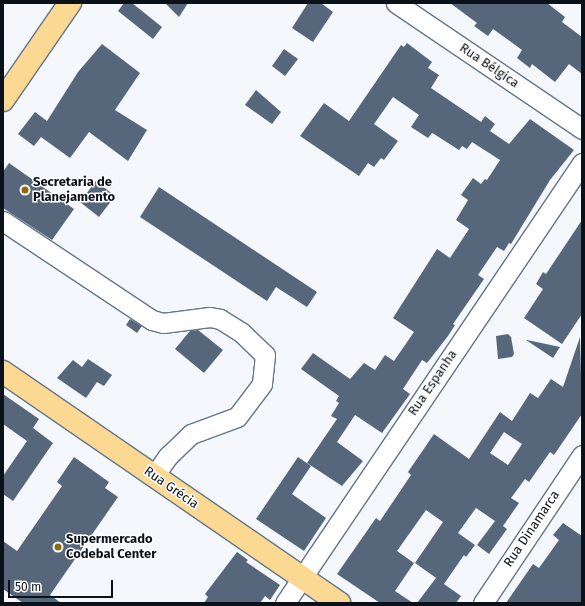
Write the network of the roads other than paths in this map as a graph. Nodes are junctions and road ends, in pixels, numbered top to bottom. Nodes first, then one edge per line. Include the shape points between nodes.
1 (70, 3) edge
2 (396, 3) edge
3 (3, 100) edge
4 (582, 128) edge
5 (582, 163) edge
6 (3, 221) edge
7 (3, 372) edge
8 (582, 454) edge
9 (154, 476) junction
10 (302, 578) junction
11 (285, 603) edge
12 (339, 603) edge
13 (483, 603) edge

1 - 3 main road
2 - 4 street, Rua Bélgica
5 - 10 street, Rua Espanha
6 - 9 street via 152,320 163,323 210,317 220,319 241,332 265,355 262,384 237,417 191,434 168,456
7 - 9 main road, Rua Grécia
8 - 13 street, Rua Dinamarca
9 - 10 main road, Rua Grécia
10 - 11 street, Rua Espanha
10 - 12 main road, Rua Grécia

